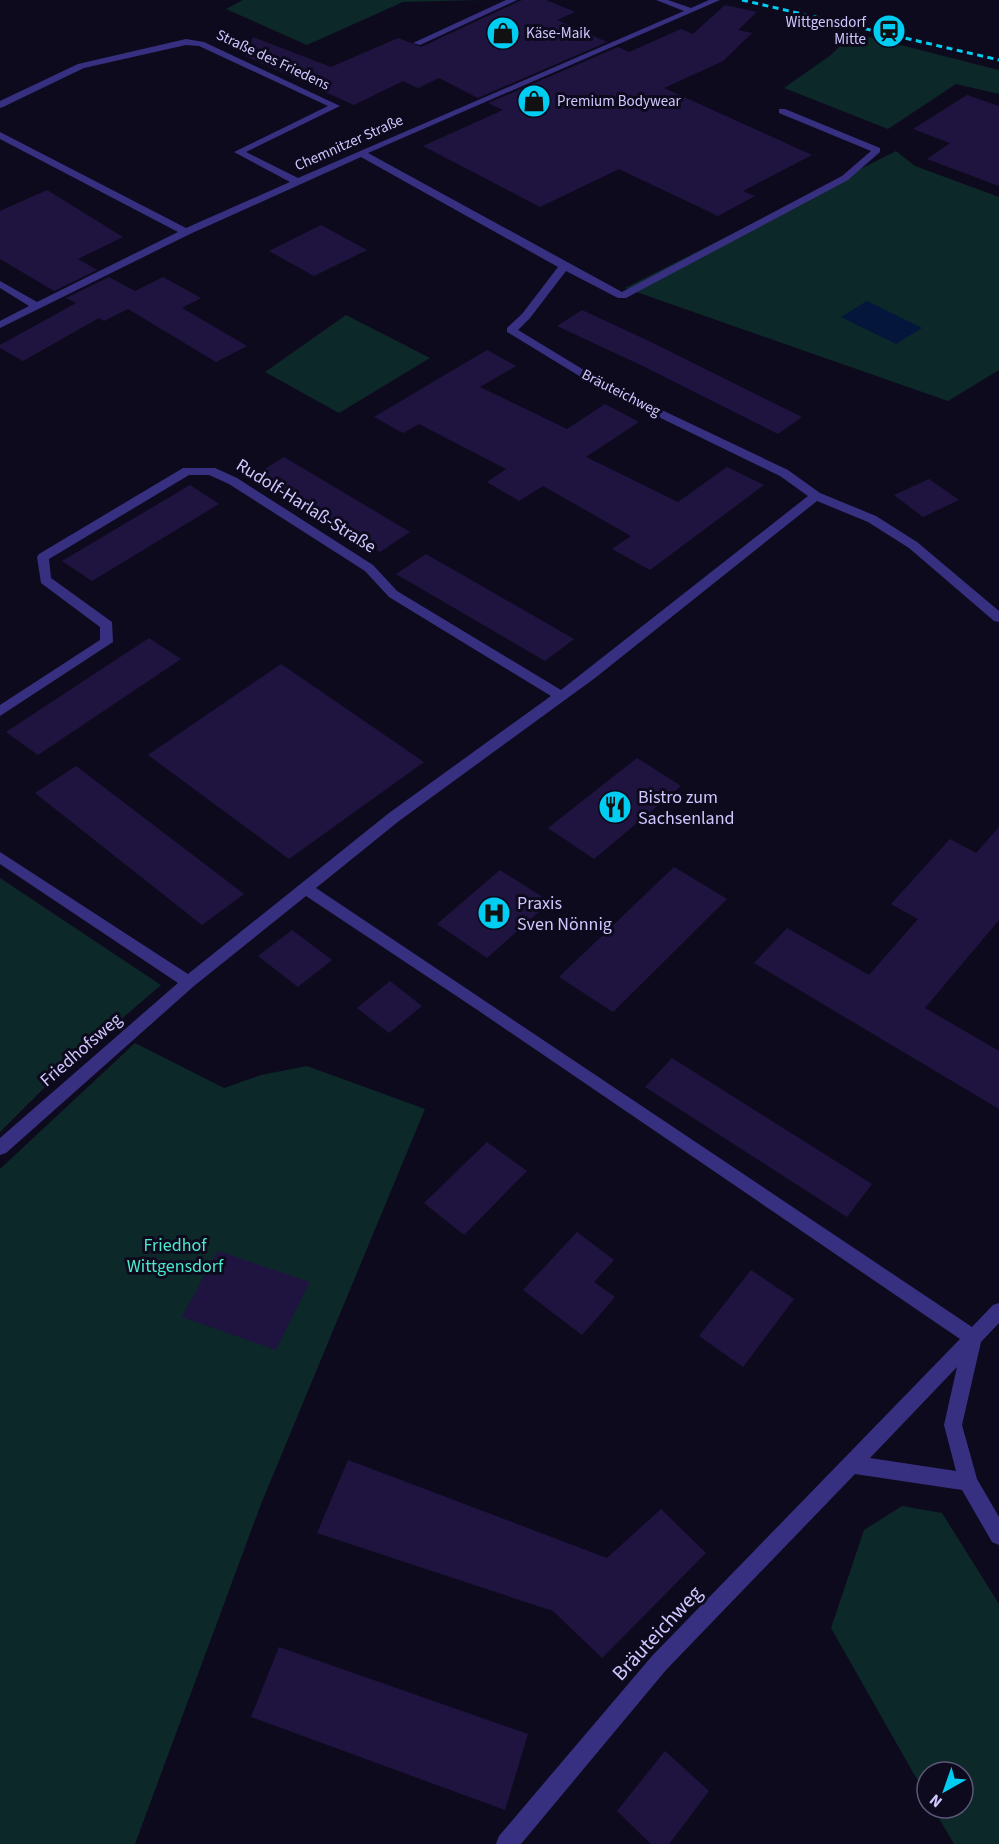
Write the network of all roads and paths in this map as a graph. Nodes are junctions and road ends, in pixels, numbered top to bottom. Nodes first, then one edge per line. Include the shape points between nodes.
1 (513, 0) edge
2 (660, 0) edge
3 (716, 0) edge
4 (690, 10) junction
5 (417, 43) dead end
6 (0, 105) edge
7 (782, 111) dead end
8 (0, 135) edge
9 (361, 153) junction
10 (298, 182) junction
11 (186, 232) junction
12 (564, 266) junction
13 (0, 284) edge
14 (36, 306) junction
15 (0, 325) edge
16 (816, 496) junction
17 (999, 618) edge
18 (561, 696) junction
19 (0, 711) edge
20 (0, 857) edge
21 (305, 888) junction
22 (189, 982) junction
23 (0, 1148) edge
24 (999, 1311) edge
25 (973, 1338) junction
26 (851, 1464) junction
27 (968, 1482) junction
28 (999, 1535) edge
29 (507, 1844) edge

1 - 5 street
2 - 4 street
3 - 4 street, Chemnitzer Straße
4 - 9 street, Chemnitzer Straße
6 - 10 street, Straße des Friedens via 81,66 186,42 201,44 335,106 239,152
7 - 12 street via 877,150 845,178 622,296
8 - 11 street
9 - 10 street, Chemnitzer Straße
9 - 12 street
10 - 11 street, Chemnitzer Straße
11 - 14 street, Chemnitzer Straße
12 - 16 street, Bräuteichweg via 511,330 603,386 784,473
13 - 14 street
14 - 15 street, Chemnitzer Straße
16 - 17 street, Bräuteichweg via 872,519 913,545
16 - 18 street
18 - 19 street, Rudolf-Harlaß-Straße via 393,594 369,568 233,481 211,471 187,471 42,557 45,580 107,625 106,642
18 - 21 street via 394,817
20 - 22 street
21 - 22 street
21 - 25 street
22 - 23 street, Friedhofsweg
24 - 25 street, Bräuteichweg
25 - 26 street, Bräuteichweg
25 - 27 street via 953,1425
26 - 27 street
26 - 29 street, Bräuteichweg via 659,1663
27 - 28 street

